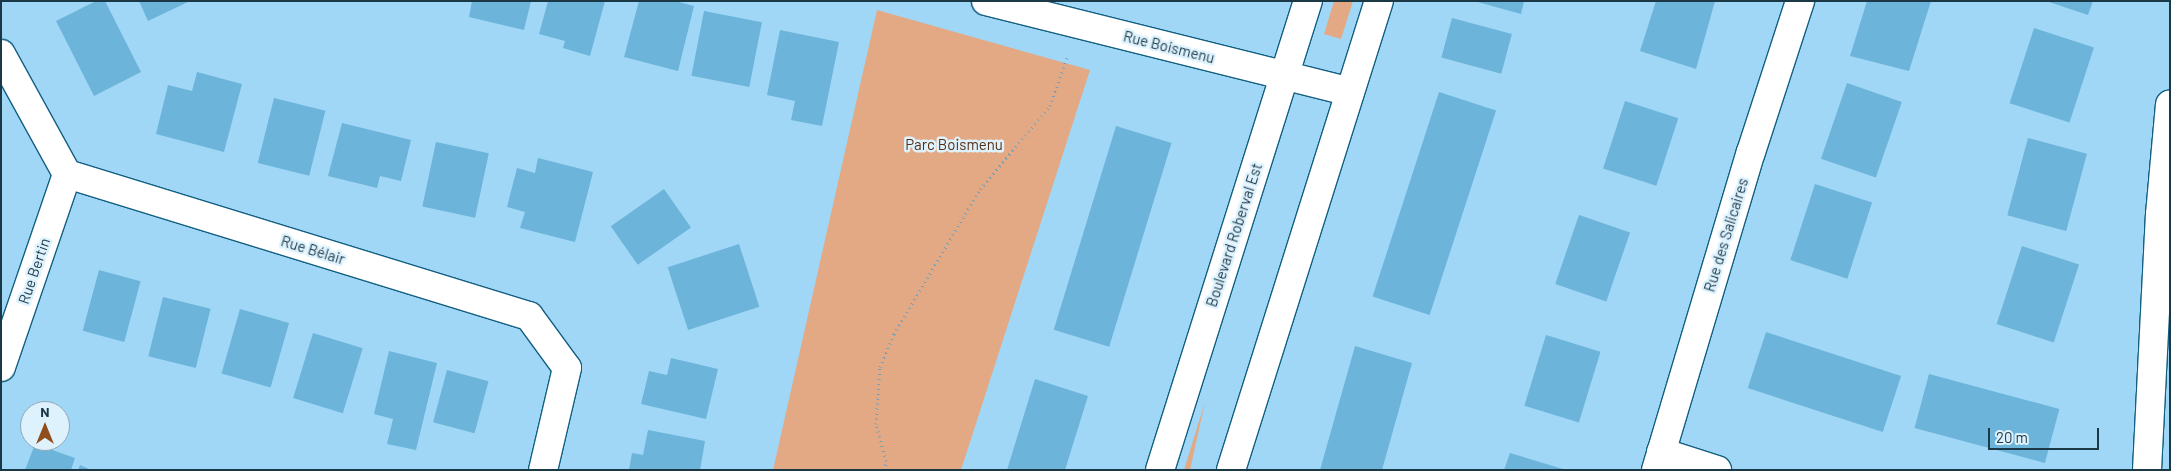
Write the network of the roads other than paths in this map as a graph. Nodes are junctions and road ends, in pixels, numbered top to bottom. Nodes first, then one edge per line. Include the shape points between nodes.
1 (986, 1) edge
2 (1308, 1) edge
3 (1379, 1) edge
4 (1800, 1) edge
5 (1, 54) edge
6 (1284, 76) junction
7 (1350, 92) junction
8 (2170, 104) edge
9 (66, 174) junction
10 (1, 367) edge
11 (1659, 461) edge
12 (543, 470) edge
13 (1160, 470) edge
14 (1231, 470) edge
15 (1717, 470) edge
16 (2147, 470) edge

1 - 6 street, Rue Boismenu
2 - 6 street, Boulevard Roberval Est
3 - 7 street
4 - 11 street, Rue des Salicaires via 1751,152
5 - 9 street
6 - 7 street, Rue Boismenu
6 - 13 street, Boulevard Roberval Est
7 - 14 street
8 - 16 street via 2160,214
9 - 10 street, Rue Bertin
9 - 12 street, Rue Bélair via 529,316 566,368
11 - 15 street

